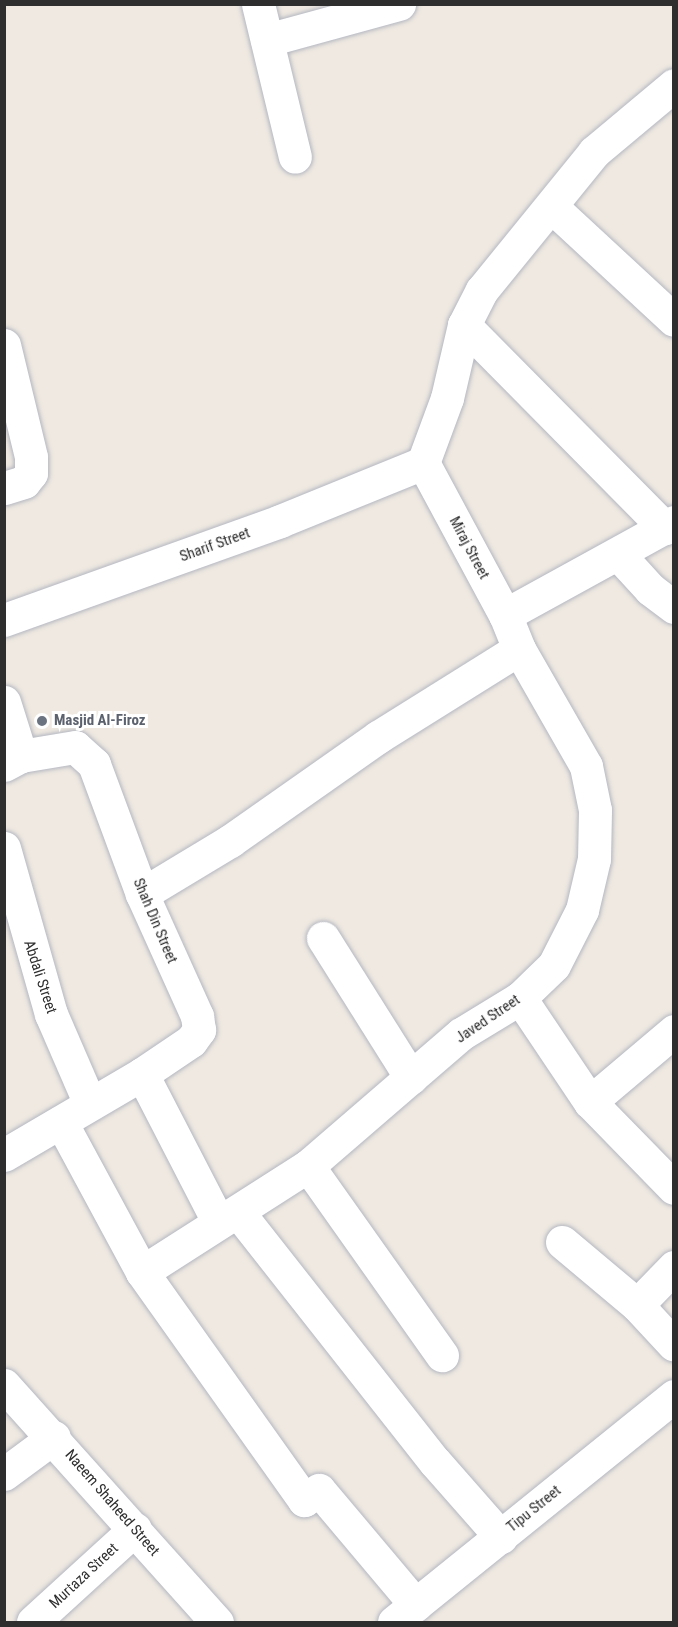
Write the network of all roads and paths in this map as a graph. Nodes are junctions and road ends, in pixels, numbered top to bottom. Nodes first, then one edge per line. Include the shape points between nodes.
1 (258, 4) edge
2 (399, 4) edge
3 (267, 40) junction
4 (674, 85) edge
5 (295, 158) dead end
6 (552, 207) junction
7 (674, 320) edge
8 (464, 325) junction
9 (4, 345) edge
10 (423, 463) junction
11 (4, 488) edge
12 (669, 525) edge
13 (619, 555) junction
14 (674, 607) edge
15 (505, 615) junction
16 (4, 620) edge
17 (519, 649) junction
18 (4, 702) edge
19 (13, 760) edge
20 (4, 848) edge
21 (142, 894) junction
22 (323, 938) dead end
23 (520, 998) junction
24 (674, 1031) edge
25 (142, 1074) junction
26 (411, 1078) junction
27 (89, 1102) junction
28 (590, 1102) junction
29 (61, 1122) junction
30 (4, 1155) edge
31 (308, 1166) junction
32 (674, 1188) edge
33 (228, 1216) junction
34 (562, 1242) dead end
35 (674, 1267) edge
36 (142, 1272) junction
37 (638, 1305) junction
38 (674, 1345) edge
39 (442, 1355) dead end
40 (4, 1385) edge
41 (674, 1396) edge
42 (54, 1437) junction
43 (4, 1474) edge
44 (135, 1529) junction
45 (501, 1537) junction
46 (405, 1614) edge
47 (33, 1623) edge
48 (217, 1623) edge

1 - 3 street
2 - 3 street
3 - 5 street
4 - 6 street via 594,152
6 - 7 street
6 - 8 street via 482,290
8 - 10 street via 447,398
8 - 12 street
9 - 11 street via 31,457 31,473 24,482
10 - 15 street, Miraj Street
10 - 16 street, Sharif Street via 280,521
12 - 13 street
13 - 14 street via 650,589
13 - 15 street
15 - 17 street, Miraj Street
17 - 21 street via 378,737 230,841
17 - 23 street, Javed Street via 586,766 596,810 594,859 582,910 554,965
18 - 19 street
19 - 21 street, Shah Din Street via 75,747 87,754
20 - 27 street, Abdali Street via 51,1014
21 - 25 street, Shah Din Street via 197,1016 199,1030 191,1041
22 - 26 street
23 - 26 street, Javed Street via 461,1035
23 - 28 street
24 - 28 street
25 - 27 street, Shah Din Street
25 - 33 street
26 - 31 street, Javed Street
27 - 29 street, Shah Din Street
28 - 32 street
29 - 30 street, Shah Din Street
29 - 36 street
31 - 33 street, Javed Street
31 - 39 street
33 - 36 street, Javed Street
33 - 45 street
34 - 37 street
35 - 37 street
36 - 46 street via 304,1500 319,1490
37 - 38 street
40 - 42 street, Naeem Shaheed Street
41 - 45 street, Tipu Street
42 - 43 street
42 - 44 street, Naeem Shaheed Street
44 - 47 street, Murtaza Street
44 - 48 street, Naeem Shaheed Street
45 - 46 street, Tipu Street

